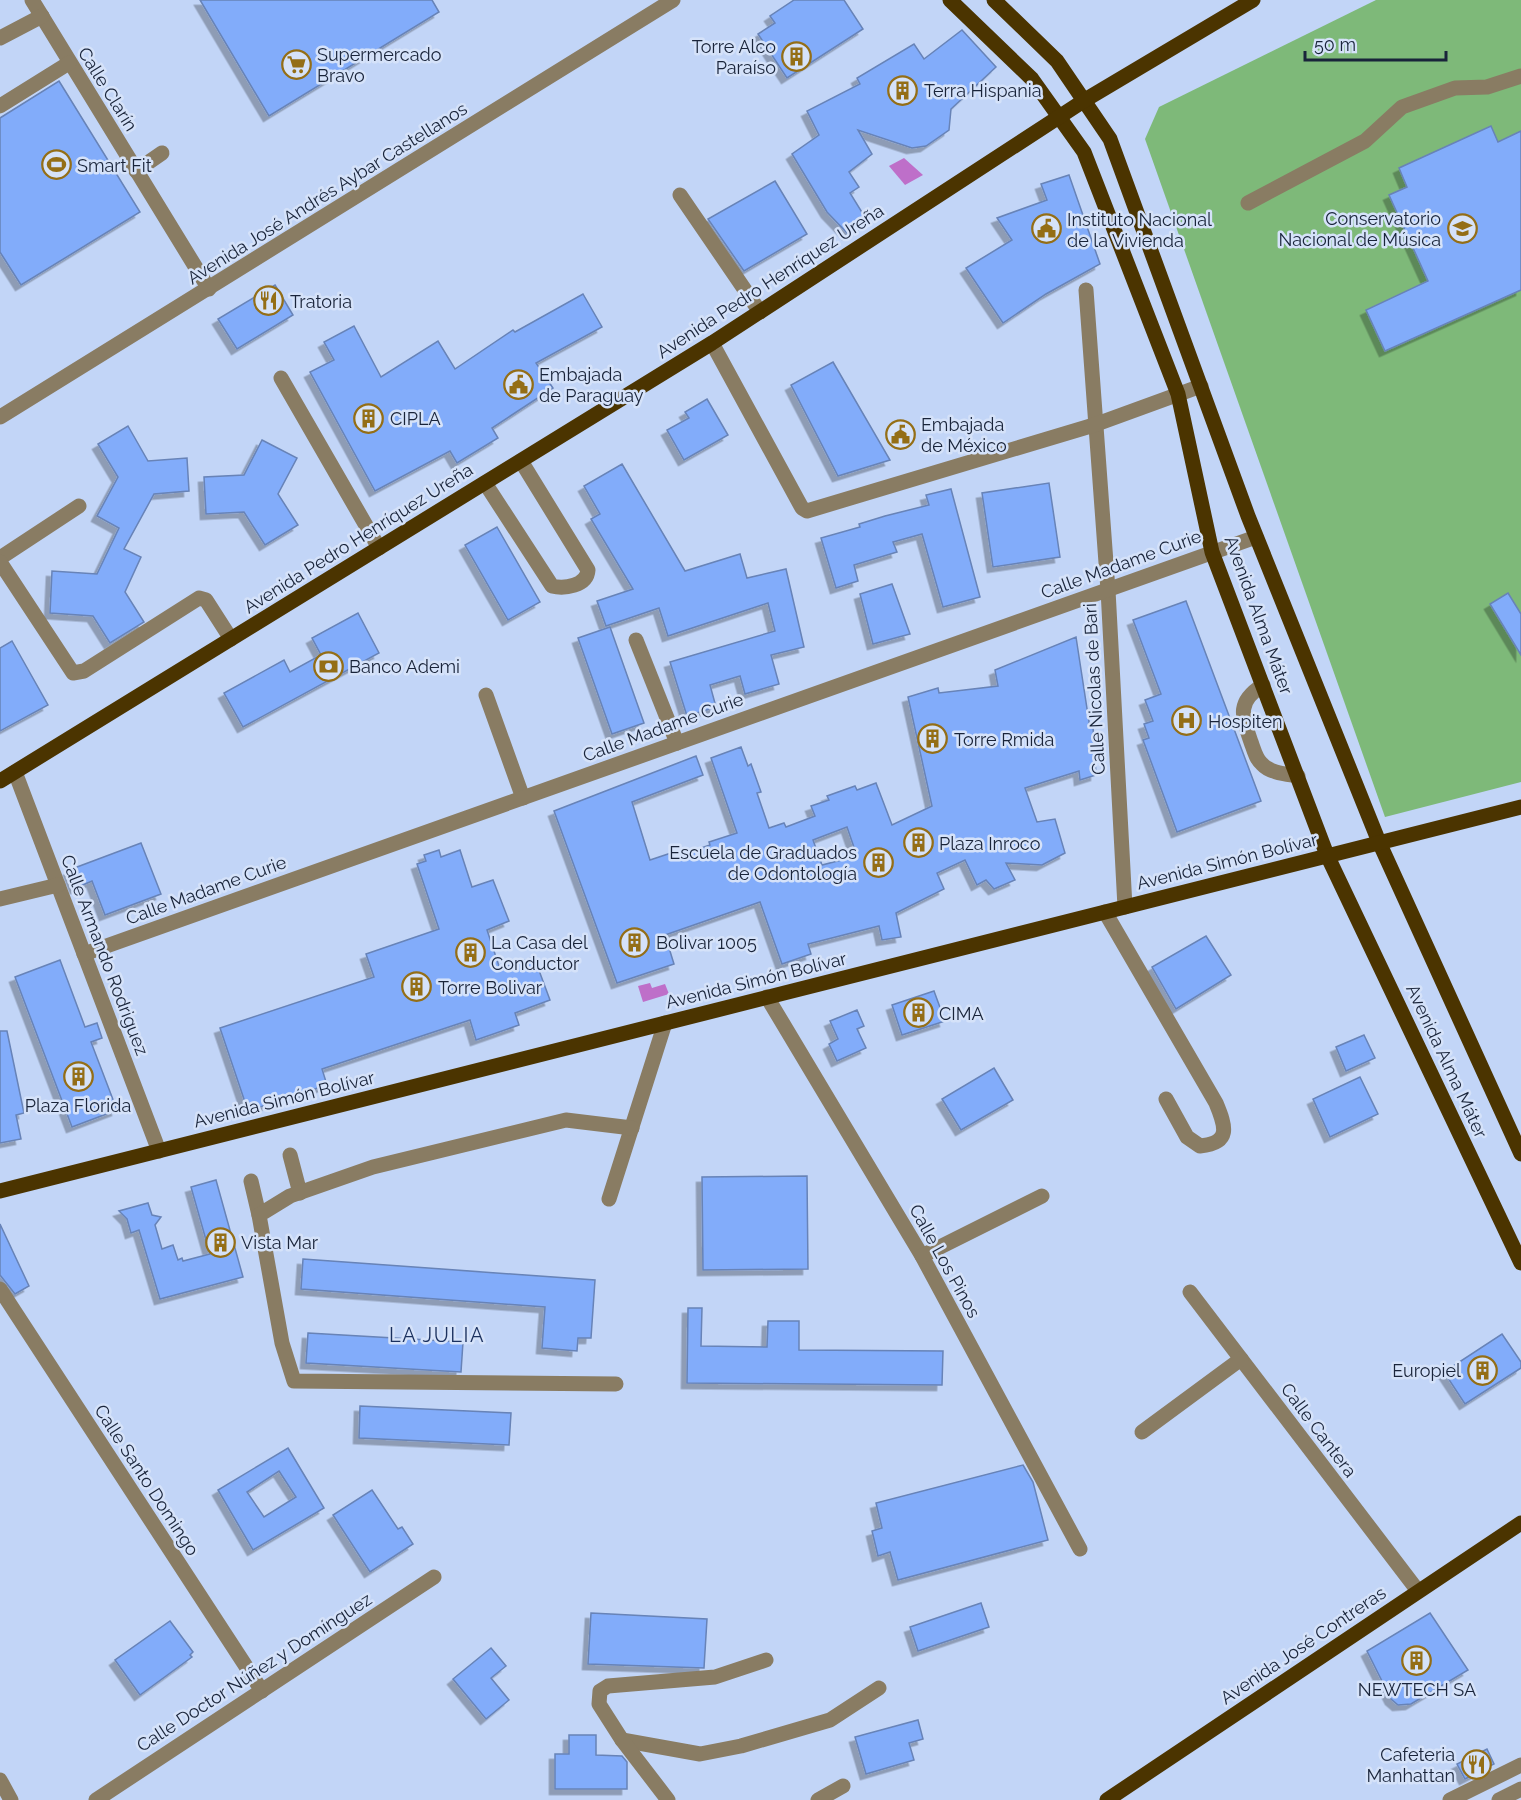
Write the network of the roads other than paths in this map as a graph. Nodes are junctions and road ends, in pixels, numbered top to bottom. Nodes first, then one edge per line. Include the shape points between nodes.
1 (32, 0) edge
2 (673, 0) edge
3 (950, 0) edge
4 (994, 0) edge
5 (1253, 0) edge
6 (1267, 0) edge
7 (1239, 9) junction
8 (42, 16) junction
9 (0, 38) edge
10 (69, 63) junction
11 (1521, 76) edge
12 (1085, 100) junction
13 (0, 106) edge
14 (1061, 116) junction
15 (162, 153) dead end
16 (136, 171) junction
17 (680, 195) dead end
18 (1248, 203) dead end
19 (209, 289) junction
20 (1086, 290) dead end
21 (760, 312) junction
22 (712, 343) junction
23 (281, 378) dead end
24 (1201, 386) junction
25 (1179, 394) junction
26 (0, 417) edge
27 (1094, 424) junction
28 (520, 461) junction
29 (485, 483) junction
30 (79, 506) dead end
31 (1256, 537) junction
32 (379, 548) junction
33 (1212, 552) junction
34 (0, 560) edge
35 (1108, 590) junction
36 (231, 639) junction
37 (636, 640) dead end
38 (1263, 685) junction
39 (486, 695) dead end
40 (677, 743) junction
41 (15, 772) junction
42 (1298, 776) junction
43 (0, 781) edge
44 (523, 798) junction
45 (1521, 807) edge
46 (1379, 842) junction
47 (1328, 855) junction
48 (58, 885) junction
49 (0, 899) edge
50 (1125, 907) junction
51 (1106, 912) junction
52 (84, 954) junction
53 (767, 997) junction
54 (665, 1023) junction
55 (1166, 1099) dead end
56 (632, 1128) junction
57 (159, 1151) junction
58 (1521, 1154) edge
59 (290, 1155) dead end
60 (251, 1181) dead end
61 (0, 1191) edge
62 (300, 1193) junction
63 (1042, 1196) dead end
64 (609, 1199) dead end
65 (259, 1215) junction
66 (922, 1256) junction
67 (1521, 1263) edge
68 (0, 1289) edge
69 (1190, 1292) dead end
70 (1241, 1359) junction
71 (616, 1384) dead end
72 (1142, 1432) dead end
73 (1521, 1522) edge
74 (1080, 1549) dead end
75 (434, 1577) dead end
76 (1418, 1591) junction
77 (766, 1660) dead end
78 (879, 1688) dead end
79 (262, 1691) junction
80 (622, 1740) junction
81 (1521, 1766) edge
82 (0, 1780) edge
83 (843, 1786) dead end
84 (1521, 1789) edge
85 (11, 1800) edge
86 (96, 1800) edge
87 (668, 1800) edge
88 (818, 1800) edge
89 (1107, 1800) edge
90 (1450, 1800) edge
91 (1499, 1800) edge

1 - 8 street, Calle Clarín
2 - 19 street, Avenida José Andrés Aybar Castellanos
3 - 14 main road, Avenida Alma Máter via 1032,80
4 - 12 main road, Avenida Alma Máter via 1058,61
5 - 7 main road, Avenida Pedro Henríquez Ureña
6 - 7 main road
7 - 12 main road, Avenida Pedro Henríquez Ureña
8 - 9 street
8 - 10 street, Calle Clarín
10 - 13 street
10 - 16 street, Calle Clarín
11 - 18 street via 1488,87 1455,88 1402,107 1365,141
12 - 14 main road, Avenida Pedro Henríquez Ureña
12 - 24 main road, Avenida Alma Máter via 1110,139
14 - 21 main road, Avenida Pedro Henríquez Ureña
14 - 25 main road, Avenida Alma Máter via 1084,152
15 - 16 street
16 - 19 street, Calle Clarín
17 - 21 street
19 - 26 street, Avenida José Andrés Aybar Castellanos
20 - 27 street, Calle Nicolas de Bari
21 - 22 main road, Avenida Pedro Henríquez Ureña
22 - 27 street via 807,511
22 - 28 main road, Avenida Pedro Henríquez Ureña
23 - 32 street
24 - 25 street
24 - 31 main road, Avenida Alma Máter
25 - 27 street
25 - 33 main road, Avenida Alma Máter
27 - 35 street, Calle Nicolas de Bari
28 - 29 main road, Avenida Pedro Henríquez Ureña
28 - 29 street via 588,570 583,581 561,588 552,586
29 - 32 main road, Avenida Pedro Henríquez Ureña
30 - 34 street
31 - 33 street, Calle Madame Curie
31 - 46 main road, Avenida Alma Máter
32 - 36 main road, Avenida Pedro Henríquez Ureña
33 - 35 street, Calle Madame Curie
33 - 38 main road, Avenida Alma Máter
34 - 36 street via 73,673 84,671 199,598 206,600
35 - 40 street, Calle Madame Curie
35 - 50 street, Calle Nicolas de Bari
36 - 41 main road, Avenida Pedro Henríquez Ureña
37 - 40 street
38 - 42 main road, Avenida Alma Máter
38 - 42 street via 1247,697 1243,721 1265,766
39 - 44 street
40 - 44 street, Calle Madame Curie
41 - 43 main road, Avenida Pedro Henríquez Ureña
41 - 48 street, Calle Armando Rodriguez
42 - 47 main road, Avenida Alma Máter
44 - 52 street, Calle Madame Curie
45 - 46 main road, Avenida Simón Bolívar
46 - 47 main road, Avenida Simón Bolívar
46 - 58 main road, Avenida Alma Máter
47 - 50 main road, Avenida Simón Bolívar
47 - 67 main road, Avenida Alma Máter
48 - 49 street
48 - 52 street, Calle Armando Rodriguez
50 - 51 main road, Avenida Simón Bolívar
51 - 53 main road, Avenida Simón Bolívar
51 - 55 street via 1216,1103 1223,1119 1222,1138 1213,1145 1200,1146 1187,1137
52 - 57 street, Calle Armando Rodriguez
53 - 54 main road, Avenida Simón Bolívar
53 - 66 street, Calle Los Pinos
54 - 56 street
54 - 57 main road, Avenida Simón Bolívar
56 - 62 street via 566,1120 418,1155
56 - 64 street
57 - 61 main road, Avenida Simón Bolívar
59 - 62 street
60 - 65 street
62 - 65 street
63 - 66 street
65 - 71 street via 282,1343 294,1381
66 - 74 street, Calle Los Pinos
68 - 79 street, Calle Santo Domingo
69 - 70 street, Calle Cantera
70 - 72 street
70 - 76 street, Calle Cantera
73 - 76 main road, Avenida José Contreras
75 - 79 street, Calle Doctor Núñez y Domínguez
76 - 89 main road, Avenida José Contreras
77 - 80 street via 715,1677 608,1686 600,1691 599,1704
78 - 80 street via 830,1720 741,1746 700,1754
79 - 86 street, Calle Doctor Núñez y Domínguez
80 - 87 street
81 - 90 street
82 - 85 street
83 - 88 street
84 - 91 street

